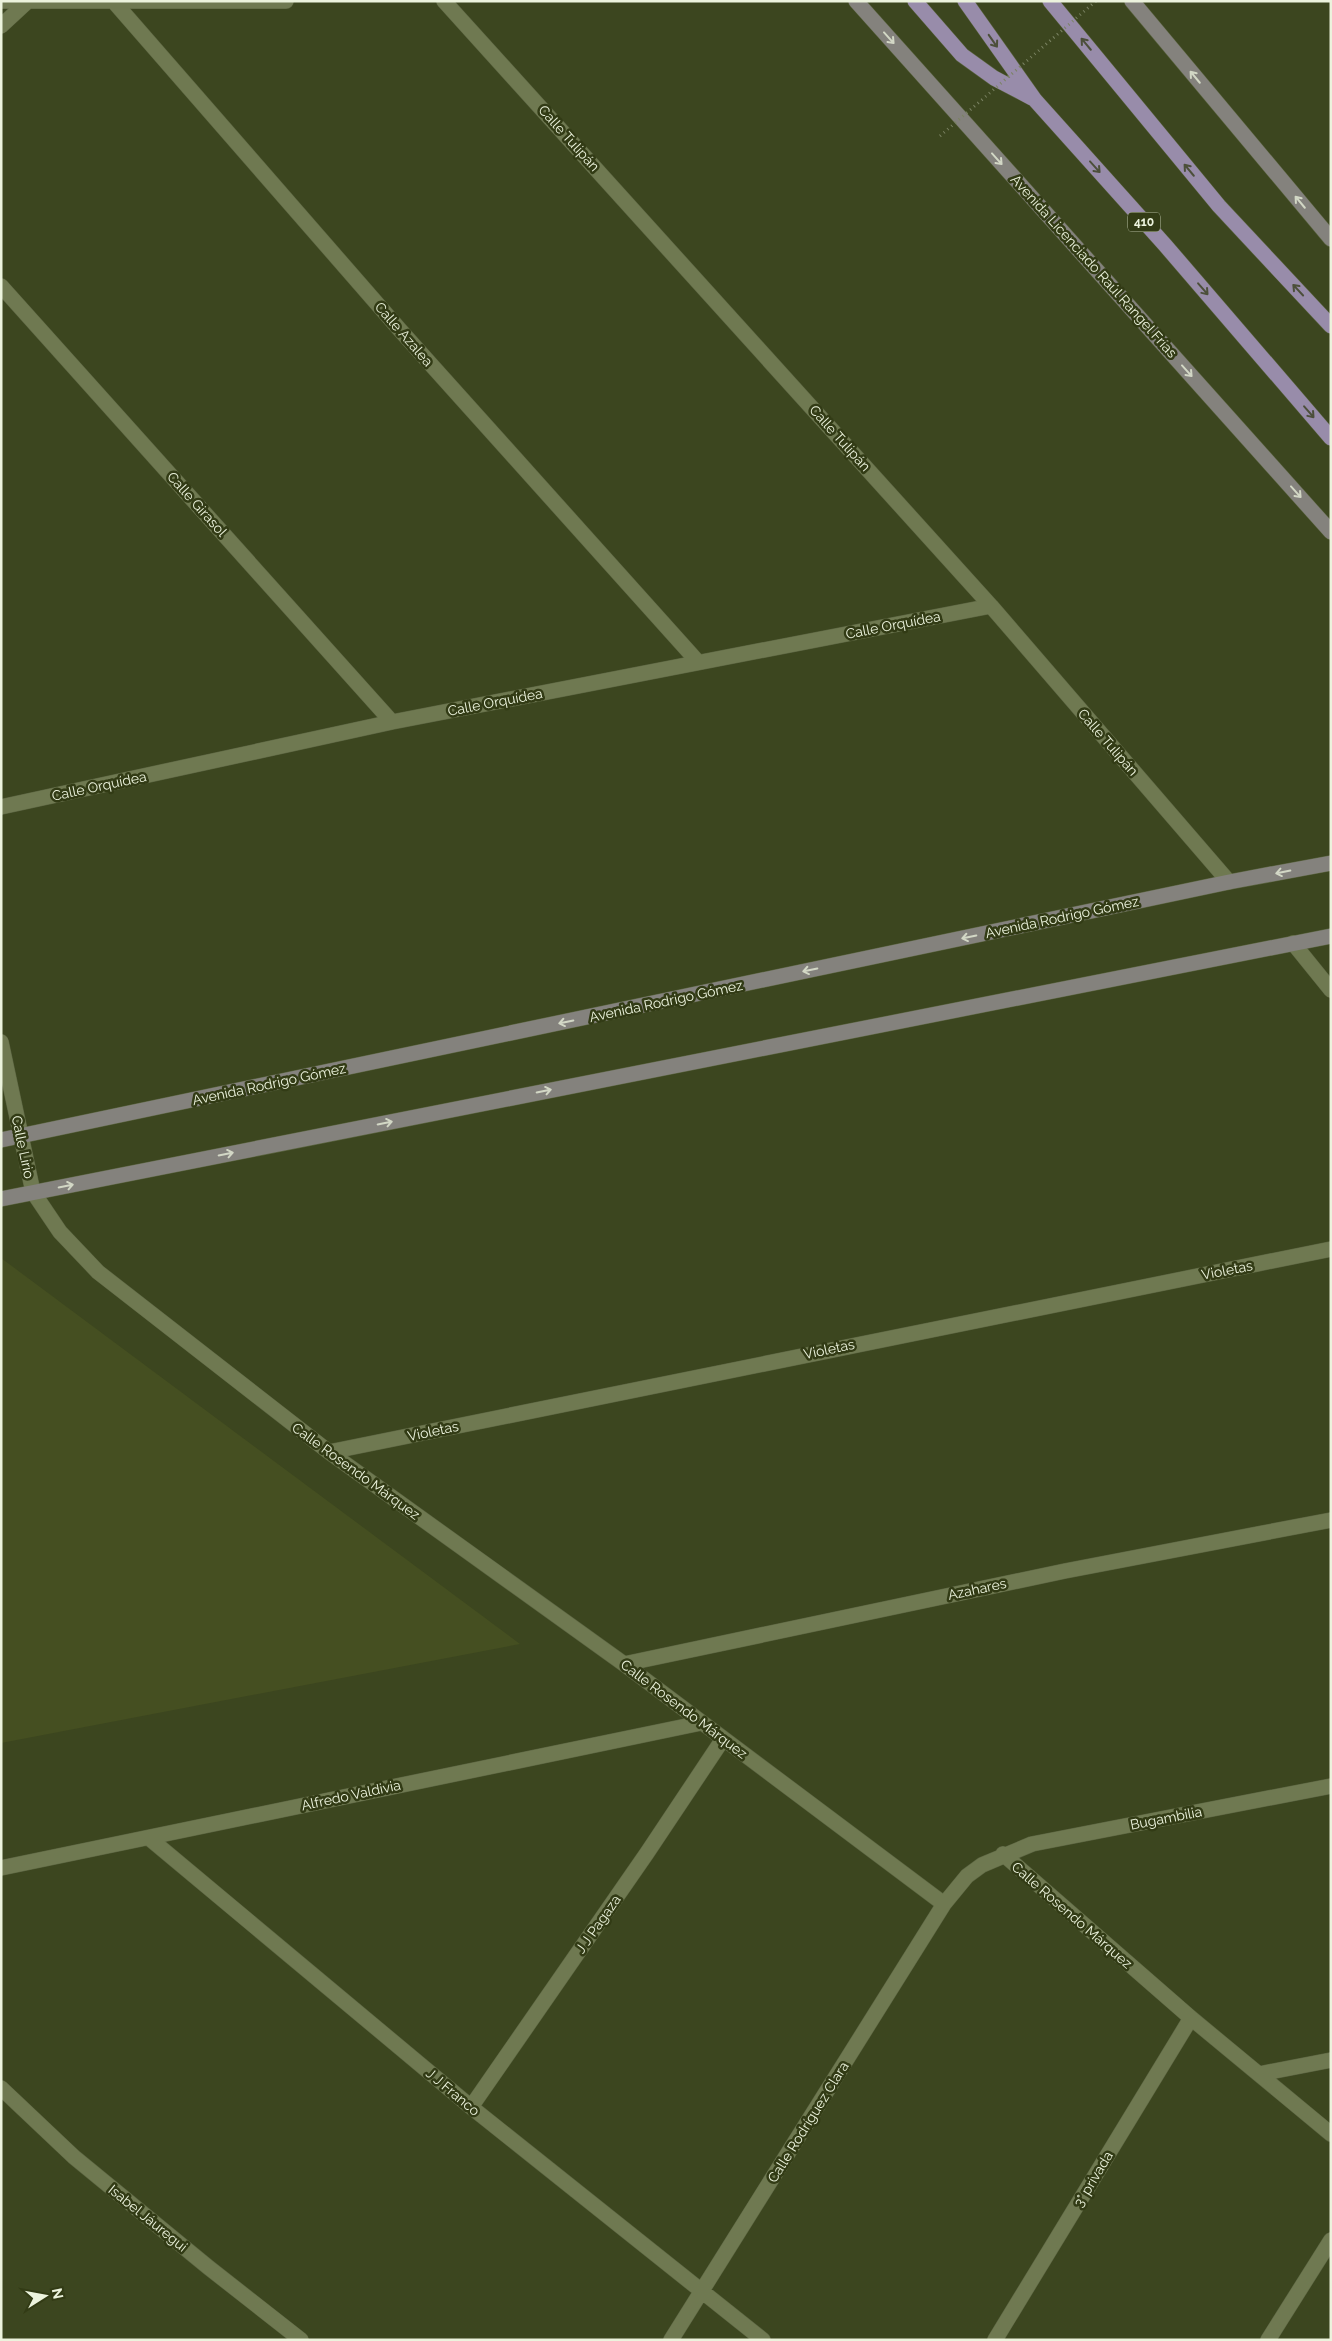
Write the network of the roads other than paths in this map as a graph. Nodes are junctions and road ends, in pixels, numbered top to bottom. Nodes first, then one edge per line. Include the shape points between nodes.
1 (3, 1) edge
2 (28, 1) edge
3 (286, 1) edge
4 (444, 1) edge
5 (856, 1) edge
6 (915, 1) edge
7 (965, 1) edge
8 (1050, 1) edge
9 (1132, 1) edge
10 (115, 2) junction
11 (1, 26) edge
12 (1035, 100) junction
13 (1331, 240) edge
14 (1, 286) edge
15 (1331, 326) edge
16 (1331, 438) edge
17 (1331, 532) edge
18 (991, 606) junction
19 (698, 662) junction
20 (392, 722) junction
21 (1, 806) edge
22 (1331, 863) edge
23 (1229, 882) junction
24 (1331, 936) edge
25 (1293, 943) junction
26 (1331, 990) edge
27 (1, 1042) edge
28 (20, 1136) junction
29 (1, 1140) edge
30 (33, 1192) junction
31 (1, 1199) edge
32 (1331, 1249) edge
33 (329, 1452) junction
34 (1331, 1520) edge
35 (624, 1664) junction
36 (702, 1723) junction
37 (723, 1739) junction
38 (1331, 1786) edge
39 (149, 1838) junction
40 (1003, 1854) junction
41 (1, 1868) edge
42 (944, 1904) junction
43 (1190, 2018) junction
44 (1331, 2060) edge
45 (1259, 2074) junction
46 (1, 2088) edge
47 (471, 2107) junction
48 (1331, 2134) edge
49 (1331, 2240) edge
50 (702, 2292) junction
51 (301, 2340) edge
52 (671, 2340) edge
53 (763, 2340) edge
54 (995, 2340) edge
55 (1268, 2340) edge

1 - 2 street
2 - 10 street
2 - 11 street
3 - 10 street
4 - 18 street, Calle Tulipán
5 -> 17 main road, Avenida Licenciado Raúl Rangel Frías
6 - 12 main road via 962,55 994,78
7 -> 12 main road, 410
15 -> 8 main road via 1219,206
13 -> 9 main road
10 - 19 street, Calle Azalea via 400,330
12 -> 16 main road, 410
14 - 20 street, Calle Girasol
18 - 19 street, Calle Orquídea
18 - 23 street, Calle Tulipán
19 - 20 street, Calle Orquídea
20 - 21 street, Calle Orquídea
22 -> 23 main road, Avenida Rodrigo Gómez
23 -> 28 main road, Avenida Rodrigo Gómez
24 - 25 main road
25 - 26 street
30 -> 25 main road
27 - 28 street, Calle Lirio
28 - 29 main road, Avenida Rodrigo Gómez
28 - 30 street, Calle Lirio
30 - 31 main road
30 - 33 street, Calle Rosendo Márquez via 60,1232 98,1272
32 - 33 street, Violetas
33 - 35 street, Calle Rosendo Márquez
34 - 35 street, Azahares via 1065,1570
35 - 36 street, Calle Rosendo Márquez
36 - 37 street, Calle Rosendo Márquez
36 - 39 street, Alfredo Valdivia
37 - 42 street, Calle Rosendo Márquez
37 - 47 street, J J Pagaza
38 - 40 street, Bugambilia via 1032,1844
39 - 41 street, Alfredo Valdivia
39 - 47 street, J J Franco
40 - 42 street, Calle Rosendo Márquez via 967,1876
40 - 43 street, Calle Rosendo Márquez
42 - 50 street, Calle Rodríguez Clara
43 - 45 street, Calle Rosendo Márquez
43 - 54 street, 3° privada
44 - 45 street
45 - 48 street, Calle Rosendo Márquez
46 - 51 street, Isabel Jáuregui via 74,2158
47 - 50 street, J J Franco
49 - 55 street
50 - 52 street, Calle Rodríguez Clara
50 - 53 street, J J Franco

